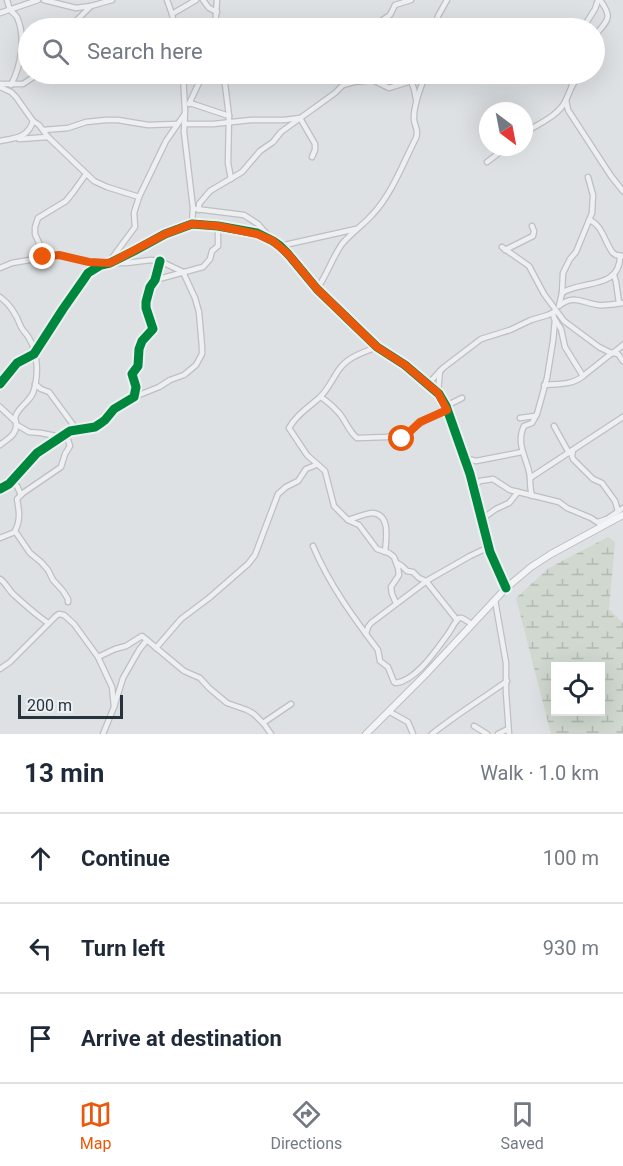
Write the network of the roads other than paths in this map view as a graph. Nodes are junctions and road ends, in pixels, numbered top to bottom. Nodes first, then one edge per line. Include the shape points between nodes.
1 (8, 0) edge
2 (38, 0) edge
3 (44, 0) edge
4 (112, 0) edge
5 (167, 0) edge
6 (196, 0) edge
7 (203, 0) edge
8 (218, 0) edge
9 (411, 0) edge
10 (447, 0) edge
11 (599, 0) edge
12 (91, 6) junction
13 (10, 10) junction
14 (217, 12) junction
15 (0, 13) edge
16 (172, 14) junction
17 (79, 18) edge
18 (173, 18) edge
19 (216, 18) edge
20 (386, 18) edge
21 (438, 18) edge
22 (589, 18) edge
23 (18, 22) edge
24 (605, 22) edge
25 (18, 66) edge
26 (23, 84) edge
27 (184, 84) edge
28 (199, 84) edge
29 (225, 84) edge
30 (347, 84) edge
31 (381, 84) edge
32 (402, 84) edge
33 (412, 84) edge
34 (422, 84) edge
35 (11, 85) junction
36 (343, 85) joint
37 (0, 86) edge
38 (572, 86) edge
39 (568, 97) junction
40 (416, 102) junction
41 (190, 103) junction
42 (185, 112) junction
43 (229, 116) junction
44 (300, 118) junction
45 (33, 121) junction
46 (228, 123) junction
47 (177, 124) junction
48 (184, 124) junction
49 (533, 127) edge
50 (43, 130) junction
51 (48, 137) junction
52 (16, 139) junction
53 (0, 141) edge
54 (495, 156) edge
55 (312, 157) dead end
56 (487, 162) dead end
57 (86, 174) junction
58 (588, 177) dead end
59 (231, 179) junction
60 (622, 187) edge
61 (139, 197) junction
62 (192, 208) junction
63 (199, 210) junction
64 (589, 220) junction
65 (192, 224) junction
66 (218, 226) junction
67 (532, 226) dead end
68 (356, 229) junction
69 (273, 241) junction
70 (280, 246) junction
71 (621, 256) edge
72 (37, 259) junction
73 (160, 261) junction
74 (108, 263) junction
75 (0, 268) edge
76 (183, 272) junction
77 (614, 275) junction
78 (155, 280) junction
79 (317, 289) junction
80 (562, 293) junction
81 (0, 297) edge
82 (621, 303) edge
83 (556, 310) junction
84 (555, 320) junction
85 (623, 345) edge
86 (377, 347) junction
87 (613, 353) junction
88 (34, 354) junction
89 (623, 361) edge
90 (440, 371) junction
91 (583, 376) junction
92 (0, 384) edge
93 (35, 384) junction
94 (428, 384) junction
95 (544, 385) junction
96 (438, 393) junction
97 (134, 397) junction
98 (321, 397) junction
99 (462, 398) dead end
100 (0, 407) edge
101 (446, 408) junction
102 (535, 416) junction
103 (623, 417) edge
104 (520, 418) dead end
105 (16, 423) junction
106 (554, 426) dead end
107 (77, 430) junction
108 (63, 435) junction
109 (0, 445) edge
110 (522, 452) junction
111 (571, 452) junction
112 (464, 458) junction
113 (316, 465) junction
114 (530, 478) junction
115 (11, 482) junction
116 (474, 486) junction
117 (0, 489) edge
118 (518, 492) junction
119 (21, 495) junction
120 (532, 496) junction
121 (621, 511) edge
122 (482, 519) junction
123 (348, 520) junction
124 (601, 524) junction
125 (15, 531) junction
126 (0, 538) edge
127 (313, 546) dead end
128 (489, 547) junction
129 (386, 552) junction
130 (397, 563) junction
131 (0, 579) edge
132 (426, 581) junction
133 (506, 588) junction
134 (495, 599) junction
135 (68, 602) dead end
136 (396, 603) junction
137 (457, 620) junction
138 (48, 623) junction
139 (472, 624) junction
140 (366, 634) junction
141 (145, 638) junction
142 (156, 648) junction
143 (98, 657) junction
144 (0, 669) edge
145 (507, 681) junction
146 (291, 704) dead end
147 (114, 707) junction
148 (390, 712) junction
149 (263, 723) junction
150 (474, 726) dead end
151 (508, 732) edge
152 (270, 733) edge
153 (103, 734) edge
154 (277, 734) edge
155 (366, 734) edge
156 (413, 734) edge
157 (432, 734) edge
158 (487, 734) edge
159 (498, 734) edge

1 - 13 street
2 - 13 street
3 - 12 street via 76,8
4 - 12 street
5 - 16 street
6 - 16 street
7 - 14 street
8 - 14 street
9 - 20 street via 395,5
10 - 21 street
11 - 22 street
11 - 24 street via 608,11
12 - 17 street
13 - 15 street
13 - 23 street
14 - 19 street
16 - 18 street
25 - 35 street
26 - 35 street
27 - 42 street
28 - 41 street
29 - 43 street
30 - 36 street
31 - 32 street via 389,88
33 - 40 street
34 - 40 street
35 - 37 street
36 - 44 street
37 - 45 street via 16,97
38 - 39 street
39 - 49 street via 556,113
39 - 60 street via 572,117
40 - 68 street via 416,138 384,199
41 - 42 street
41 - 43 street
42 - 47 street
42 - 48 street
43 - 46 street
44 - 46 street
44 - 55 street via 315,144
44 - 59 street
45 - 50 street
45 - 52 street via 28,131
46 - 48 street
46 - 59 street
47 - 50 street via 106,120
47 - 61 street
48 - 62 street
50 - 51 street
51 - 52 street
51 - 57 street
52 - 53 street
54 - 56 street
57 - 61 street via 107,188
57 - 72 street via 66,201 38,218
58 - 64 street via 593,195
59 - 63 street via 206,195
61 - 74 street via 135,227
62 - 63 street
62 - 65 street
63 - 69 street via 241,214 258,224
64 - 71 street via 598,226 612,252
64 - 80 street via 563,273
65 - 66 street
65 - 74 street
66 - 69 street
66 - 76 street via 218,246 206,265
67 - 83 street via 533,236 503,249 529,267
68 - 70 street
68 - 79 street via 342,244
69 - 70 street
70 - 79 street
71 - 77 street
72 - 74 street via 59,255
72 - 75 street
73 - 74 street
73 - 76 street
73 - 78 street
74 - 88 street via 88,273
76 - 78 street
76 - 97 street via 199,312 202,354 184,375
77 - 80 street
77 - 82 street
78 - 97 street via 146,302 153,329 142,341 139,364 132,373
79 - 86 street
80 - 83 street
81 - 88 street via 19,320
82 - 83 street via 598,305 573,300
83 - 84 street
83 - 87 street via 568,325
83 - 90 street via 481,339
84 - 91 street via 565,347
84 - 95 street
85 - 87 street
86 - 94 street
86 - 98 street via 346,361
87 - 89 street
87 - 91 street
88 - 92 street via 17,363
88 - 93 street
90 - 94 street
90 - 96 street
91 - 95 street via 573,382
93 - 105 street via 32,395 15,417
93 - 107 street via 49,392
94 - 96 street
95 - 102 street
96 - 101 street
97 - 107 street via 101,423
98 - 101 street via 337,410 357,438 404,438 420,422
98 - 113 street via 289,428
99 - 101 street
100 - 105 street
101 - 112 street
102 - 104 street
102 - 110 street via 523,428
103 - 111 street
105 - 108 street via 28,432
105 - 109 street via 13,435
106 - 111 street
107 - 108 street
108 - 115 street via 35,454
108 - 119 street via 70,446 61,467
110 - 112 street via 476,461
110 - 114 street
111 - 114 street
111 - 121 street via 573,459 602,483
112 - 116 street
113 - 123 street via 325,471 334,507
113 - 142 street via 280,492 251,560 181,619
114 - 120 street
115 - 117 street
115 - 119 street
116 - 118 street via 493,479
116 - 122 street
118 - 120 street
118 - 122 street via 509,503
119 - 125 street via 17,500 20,512
120 - 124 street via 559,502
121 - 124 main road
122 - 128 street
123 - 129 street via 359,525 377,549
123 - 129 street via 370,513 379,515 387,527
124 - 133 main road via 531,567
125 - 126 street
125 - 135 street via 48,570
127 - 140 street via 342,601
128 - 132 street
128 - 133 street
129 - 130 street
130 - 132 street
130 - 136 street via 399,575 391,587
131 - 138 street
132 - 136 street
132 - 137 street
133 - 134 main road
134 - 139 main road
134 - 145 street
136 - 140 street via 371,623
137 - 139 street via 462,618
137 - 140 street via 426,663 399,684 380,661 378,650
138 - 143 street via 59,614 64,615
138 - 144 street
139 - 148 main road
141 - 142 street
141 - 143 street via 140,636
141 - 147 street via 126,671
142 - 149 street via 187,674 200,678 228,704 247,710
143 - 147 street via 112,687
145 - 151 street
145 - 157 street
146 - 149 street
147 - 153 street
148 - 155 main road
148 - 156 street via 408,722
149 - 152 street
150 - 158 street
151 - 159 street
152 - 154 street

